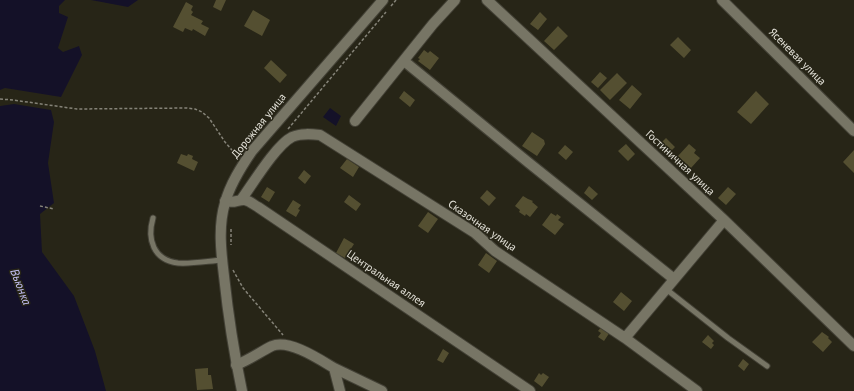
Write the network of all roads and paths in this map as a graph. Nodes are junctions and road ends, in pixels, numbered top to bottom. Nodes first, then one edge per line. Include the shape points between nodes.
1 (396, 0) edge
2 (455, 0) edge
3 (487, 0) edge
4 (722, 0) edge
5 (387, 3) edge
6 (386, 12) dead end
7 (404, 61) junction
8 (0, 100) edge
9 (355, 122) dead end
10 (287, 130) dead end
11 (854, 131) edge
12 (242, 164) junction
13 (240, 200) junction
14 (225, 201) junction
15 (40, 206) dead end
16 (54, 209) dead end
17 (153, 218) dead end
18 (724, 220) junction
19 (231, 226) dead end
20 (231, 247) dead end
21 (222, 260) junction
22 (233, 277) dead end
23 (674, 279) junction
24 (666, 289) junction
25 (286, 337) dead end
26 (625, 338) junction
27 (854, 346) edge
28 (236, 365) junction
29 (767, 366) dead end
30 (334, 368) junction
31 (242, 391) edge
32 (340, 391) edge
33 (382, 391) edge
34 (530, 391) edge
35 (697, 391) edge

1 - 5 path
2 - 7 street
3 - 18 street, Гостиничная улица
4 - 11 street, Ясеневая улица
5 - 12 street, Дорожная улица via 270,129
6 - 10 path
7 - 9 street
7 - 23 street
8 - 12 path via 77,109 195,109 209,118
12 - 14 street, Дорожная улица
13 - 14 street, Центральная аллея via 234,203
13 - 26 street, Сказочная улица via 278,148 292,137 305,134 320,135 475,232 495,250
13 - 34 street, Центральная аллея via 258,207
14 - 21 street, Дорожная улица via 221,228
15 - 16 path
17 - 21 lane via 150,231 152,244 166,259 180,263
18 - 23 street
18 - 27 street, Гостиничная улица
19 - 20 path
21 - 28 street, Дорожная улица
22 - 25 path via 233,270 244,288
23 - 24 street
24 - 26 street
24 - 29 lane
26 - 35 street, Сказочная улица
28 - 30 street via 280,344 302,349
28 - 31 street, Дорожная улица
30 - 32 street
30 - 33 street

